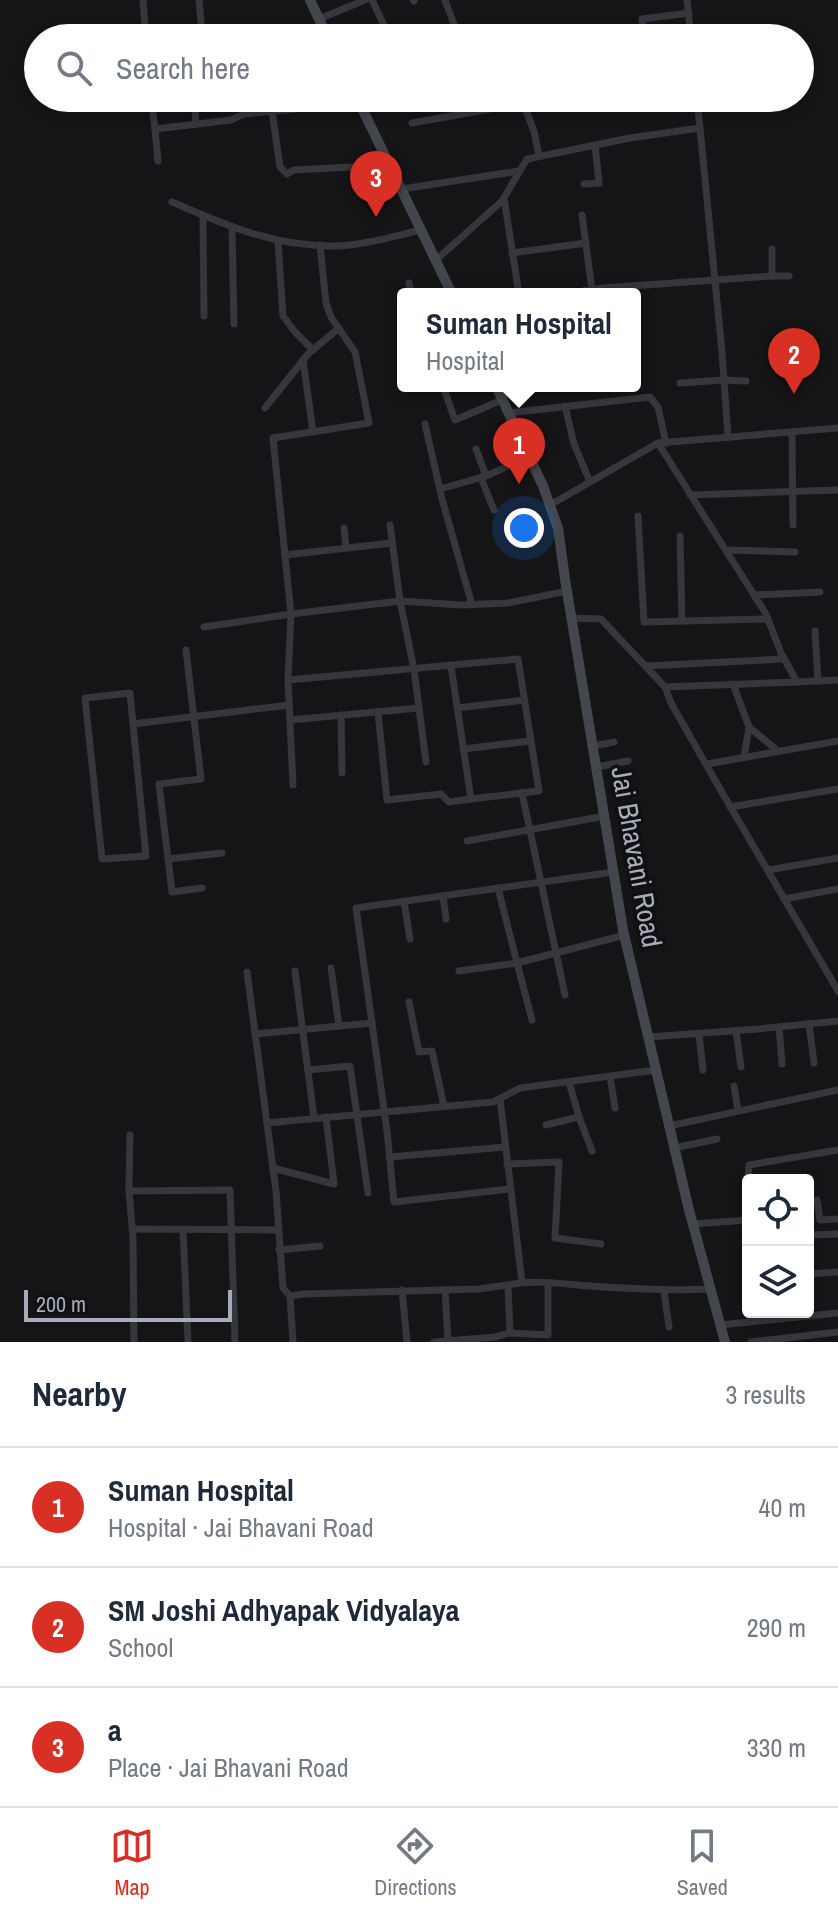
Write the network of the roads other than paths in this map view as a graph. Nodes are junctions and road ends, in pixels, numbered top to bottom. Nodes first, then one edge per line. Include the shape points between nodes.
1 (143, 0) edge
2 (199, 0) edge
3 (310, 0) edge
4 (365, 0) edge
5 (372, 0) edge
6 (445, 0) edge
7 (687, 0) edge
8 (689, 13) junction
9 (319, 19) junction
10 (201, 22) dead end
11 (145, 24) edge
12 (321, 24) edge
13 (383, 24) edge
14 (454, 24) edge
15 (643, 24) edge
16 (690, 24) edge
17 (153, 112) edge
18 (195, 112) edge
19 (263, 112) edge
20 (272, 112) edge
21 (365, 112) edge
22 (467, 112) edge
23 (526, 112) edge
24 (698, 112) edge
25 (244, 114) joint
26 (412, 123) dead end
27 (196, 124) junction
28 (700, 128) junction
29 (155, 129) junction
30 (595, 145) junction
31 (539, 156) junction
32 (158, 161) dead end
33 (390, 165) junction
34 (519, 171) junction
35 (584, 184) dead end
36 (402, 189) junction
37 (504, 198) junction
38 (172, 202) dead end
39 (203, 215) junction
40 (582, 215) dead end
41 (232, 227) junction
42 (421, 230) junction
43 (278, 241) junction
44 (586, 243) junction
45 (320, 245) junction
46 (772, 249) dead end
47 (512, 253) junction
48 (436, 260) junction
49 (772, 276) junction
50 (789, 276) dead end
51 (714, 279) junction
52 (409, 283) dead end
53 (410, 288) edge
54 (449, 288) edge
55 (518, 288) edge
56 (592, 288) edge
57 (631, 288) edge
58 (204, 316) dead end
59 (234, 324) dead end
60 (339, 328) junction
61 (313, 350) junction
62 (303, 360) junction
63 (723, 380) junction
64 (746, 381) dead end
65 (680, 383) dead end
66 (445, 392) edge
67 (499, 392) edge
68 (502, 400) junction
69 (565, 406) junction
70 (265, 408) dead end
71 (508, 413) junction
72 (425, 424) dead end
73 (838, 428) edge
74 (313, 432) junction
75 (792, 432) junction
76 (728, 437) junction
77 (662, 443) junction
78 (476, 449) dead end
79 (529, 457) junction
80 (484, 477) junction
81 (590, 482) junction
82 (440, 489) junction
83 (838, 490) edge
84 (793, 492) junction
85 (690, 495) junction
86 (550, 505) junction
87 (494, 510) dead end
88 (638, 516) dead end
89 (390, 525) dead end
90 (793, 525) dead end
91 (344, 528) dead end
92 (680, 536) dead end
93 (392, 543) junction
94 (346, 548) junction
95 (726, 550) junction
96 (795, 552) dead end
97 (285, 555) junction
98 (567, 591) junction
99 (820, 592) dead end
100 (754, 595) junction
101 (400, 601) junction
102 (472, 605) junction
103 (291, 614) junction
104 (572, 618) junction
105 (768, 619) junction
106 (682, 621) junction
107 (204, 627) dead end
108 (815, 631) dead end
109 (186, 650) dead end
110 (784, 659) junction
111 (451, 666) junction
112 (646, 666) junction
113 (414, 669) junction
114 (288, 680) junction
115 (838, 680) edge
116 (818, 681) junction
117 (797, 682) junction
118 (733, 684) junction
119 (665, 687) junction
120 (524, 700) junction
121 (289, 705) junction
122 (419, 708) junction
123 (457, 708) junction
124 (378, 712) junction
125 (341, 715) junction
126 (194, 717) junction
127 (290, 720) junction
128 (133, 724) junction
129 (749, 727) junction
130 (530, 741) junction
131 (838, 741) edge
132 (614, 742) dead end
133 (594, 746) junction
134 (463, 749) junction
135 (778, 751) junction
136 (744, 757) junction
137 (628, 761) dead end
138 (426, 762) dead end
139 (707, 764) junction
140 (597, 767) junction
141 (342, 773) dead end
142 (159, 784) junction
143 (293, 785) dead end
144 (140, 786) junction
145 (838, 789) edge
146 (522, 793) junction
147 (471, 799) junction
148 (730, 807) junction
149 (605, 816) junction
150 (530, 830) junction
151 (467, 841) dead end
152 (222, 853) dead end
153 (838, 858) edge
154 (168, 859) junction
155 (768, 870) junction
156 (614, 872) junction
157 (541, 882) junction
158 (202, 888) dead end
159 (498, 888) junction
160 (838, 889) edge
161 (443, 896) junction
162 (784, 899) junction
163 (404, 901) junction
164 (446, 919) dead end
165 (625, 935) junction
166 (410, 939) dead end
167 (556, 953) junction
168 (517, 963) junction
169 (331, 968) dead end
170 (295, 971) dead end
171 (459, 971) dead end
172 (247, 972) dead end
173 (838, 991) edge
174 (565, 995) dead end
175 (409, 1002) dead end
176 (532, 1020) dead end
177 (838, 1021) edge
178 (372, 1023) junction
179 (809, 1024) junction
180 (339, 1026) junction
181 (779, 1027) junction
182 (304, 1029) junction
183 (736, 1031) junction
184 (255, 1034) junction
185 (699, 1034) junction
186 (649, 1037) junction
187 (814, 1063) dead end
188 (782, 1064) dead end
189 (741, 1067) dead end
190 (308, 1070) junction
191 (656, 1070) junction
192 (703, 1070) dead end
193 (610, 1076) junction
194 (569, 1082) junction
195 (734, 1086) dead end
196 (838, 1090) edge
197 (500, 1099) junction
198 (444, 1106) junction
199 (615, 1108) dead end
200 (384, 1111) junction
201 (738, 1111) junction
202 (356, 1114) junction
203 (326, 1117) junction
204 (579, 1117) junction
205 (314, 1118) junction
206 (267, 1123) junction
207 (546, 1125) dead end
208 (669, 1126) junction
209 (130, 1135) dead end
210 (717, 1139) dead end
211 (505, 1147) junction
212 (674, 1148) junction
213 (838, 1150) edge
214 (592, 1151) dead end
215 (390, 1157) junction
216 (507, 1164) junction
217 (273, 1168) junction
218 (748, 1174) edge
219 (510, 1189) junction
220 (129, 1191) junction
221 (368, 1193) dead end
222 (814, 1202) edge
223 (742, 1218) edge
224 (838, 1219) edge
225 (693, 1224) junction
226 (132, 1229) junction
227 (183, 1229) junction
228 (230, 1229) junction
229 (278, 1230) junction
230 (838, 1234) edge
231 (814, 1235) edge
232 (601, 1244) dead end
233 (320, 1246) dead end
234 (279, 1250) junction
235 (838, 1272) edge
236 (814, 1274) edge
237 (522, 1282) junction
238 (548, 1283) junction
239 (508, 1285) junction
240 (711, 1289) junction
241 (402, 1290) junction
242 (445, 1290) junction
243 (664, 1291) junction
244 (290, 1296) junction
245 (838, 1313) edge
246 (720, 1325) junction
247 (669, 1327) dead end
248 (838, 1332) edge
249 (510, 1333) junction
250 (550, 1338) edge
251 (476, 1340) edge
252 (134, 1342) edge
253 (188, 1342) edge
254 (235, 1342) edge
255 (293, 1342) edge
256 (407, 1342) edge
257 (434, 1342) edge
258 (444, 1342) edge
259 (725, 1342) edge
260 (751, 1342) edge

1 - 11 street
2 - 10 street
3 - 9 street
4 - 9 street
5 - 13 street
6 - 14 street
7 - 8 street
8 - 15 street via 642,19
8 - 16 street
9 - 12 street
17 - 29 street
18 - 27 street
19 - 25 street
20 - 33 street via 280,167 287,174
21 - 33 street
22 - 26 street
23 - 31 street
24 - 28 street
25 - 27 street
27 - 29 street
28 - 30 street
28 - 51 street
29 - 32 street
30 - 31 street
30 - 35 street via 599,183
31 - 34 street via 527,159
33 - 36 street
34 - 36 street
34 - 37 street
36 - 42 street
37 - 47 street
37 - 48 street
38 - 39 street
39 - 41 street
39 - 58 street
40 - 44 street
41 - 43 street
41 - 59 street
42 - 45 street
42 - 48 street
43 - 45 street
43 - 61 street via 283,316
44 - 47 street
44 - 56 street
45 - 60 street via 326,303
46 - 49 street
47 - 55 street
48 - 54 street
49 - 50 street
49 - 51 street
51 - 57 street
51 - 63 street
52 - 53 street
60 - 61 street
60 - 74 street via 355,352 369,423
61 - 62 street
62 - 70 street
62 - 74 street
63 - 64 street
63 - 65 street
63 - 76 street
66 - 68 street via 455,420
67 - 68 street, Jai Bhavani Road
68 - 71 street, Jai Bhavani Road
69 - 71 street
69 - 77 street via 650,397 658,407
69 - 81 street
71 - 79 street, Jai Bhavani Road
72 - 82 street
73 - 75 street
74 - 97 street via 273,438
75 - 76 street
75 - 84 street
76 - 77 street
77 - 81 street
77 - 85 street
78 - 80 street
79 - 80 street
79 - 86 street, Jai Bhavani Road
80 - 82 street
80 - 87 street
81 - 86 street
82 - 102 street
83 - 84 street
84 - 85 street
84 - 90 street
85 - 95 street
86 - 98 street, Jai Bhavani Road
88 - 106 street via 644,622
89 - 93 street
91 - 94 street
92 - 106 street
93 - 94 street
93 - 101 street
94 - 97 street
95 - 96 street
95 - 100 street
97 - 103 street
98 - 102 street
98 - 104 street, Jai Bhavani Road
99 - 100 street
100 - 105 street
101 - 102 street
101 - 103 street
101 - 113 street
103 - 107 street
103 - 114 street
104 - 112 street via 601,619
104 - 133 street, Jai Bhavani Road
105 - 106 street
105 - 110 street
108 - 116 street
109 - 126 street
110 - 112 street
110 - 117 street
111 - 113 street
111 - 120 street via 518,659
111 - 123 street
112 - 119 street
113 - 114 street
113 - 122 street
114 - 121 street
115 - 116 street
116 - 117 street
117 - 118 street
118 - 119 street
118 - 129 street
119 - 139 street
120 - 123 street
120 - 130 street
121 - 126 street
121 - 127 street
122 - 124 street
122 - 138 street
123 - 134 street
124 - 125 street
124 - 147 street via 387,800 441,794 449,802
125 - 127 street
125 - 141 street
126 - 128 street
126 - 142 street via 201,779
127 - 143 street
128 - 144 street
128 - 144 street via 130,693 85,698 102,859 146,856
129 - 135 street
129 - 136 street
130 - 134 street
130 - 146 street via 539,791
131 - 135 street
132 - 133 street
133 - 140 street, Jai Bhavani Road
134 - 147 street
135 - 136 street
136 - 139 street
137 - 140 street
139 - 148 street
140 - 149 street, Jai Bhavani Road
142 - 144 street
142 - 154 street
145 - 148 street
146 - 147 street
146 - 150 street
148 - 155 street
149 - 150 street
149 - 156 street, Jai Bhavani Road
150 - 151 street
150 - 157 street
152 - 154 street
153 - 155 street
154 - 158 street via 172,892
155 - 162 street
156 - 157 street
156 - 165 street, Jai Bhavani Road
157 - 159 street
157 - 167 street
159 - 161 street
159 - 168 street
160 - 162 street
161 - 163 street
161 - 164 street
162 - 173 street
163 - 166 street
163 - 178 street via 356,908
165 - 167 street
165 - 186 street, Jai Bhavani Road
167 - 168 street
167 - 174 street
168 - 171 street
168 - 176 street
169 - 180 street
170 - 182 street
172 - 184 street
175 - 198 street via 419,1052 432,1051
177 - 179 street
178 - 180 street
178 - 200 street
179 - 181 street
179 - 187 street
180 - 182 street
181 - 183 street
181 - 188 street
182 - 184 street
182 - 190 street
183 - 185 street
183 - 189 street
184 - 206 street
185 - 186 street
185 - 192 street
186 - 191 street, Jai Bhavani Road
190 - 202 street via 350,1066
190 - 205 street
191 - 193 street
191 - 208 street, Jai Bhavani Road
193 - 194 street
193 - 199 street
194 - 197 street via 520,1088
194 - 204 street
195 - 201 street
196 - 201 street
197 - 198 street
197 - 211 street
198 - 200 street
200 - 202 street
200 - 215 street
201 - 208 street
202 - 203 street
202 - 221 street
203 - 205 street
203 - 217 street via 334,1184
204 - 207 street
204 - 214 street
205 - 206 street
206 - 217 street
208 - 212 street, Jai Bhavani Road
209 - 220 street
210 - 212 street
211 - 215 street
211 - 216 street
212 - 225 street, Jai Bhavani Road
213 - 218 street via 749,1165
215 - 219 street via 394,1202
216 - 219 street
216 - 232 street via 559,1162 555,1238
217 - 229 street
219 - 237 street
220 - 226 street
220 - 228 street via 230,1190
222 - 224 street via 820,1220
223 - 225 street
225 - 240 street, Jai Bhavani Road
226 - 227 street
226 - 252 street
227 - 228 street
227 - 253 street
228 - 229 street
228 - 254 street
229 - 234 street
230 - 231 street
233 - 234 street
234 - 244 street via 283,1288
235 - 236 street
237 - 238 street
237 - 239 street
238 - 243 street
238 - 250 street
239 - 242 street
239 - 249 street
240 - 243 street
240 - 246 street, Jai Bhavani Road
241 - 242 street
241 - 244 street
241 - 256 street
242 - 258 street
243 - 247 street
244 - 255 street
245 - 246 street
246 - 259 street, Jai Bhavani Road
248 - 260 street
249 - 250 street
249 - 251 street
251 - 258 street
257 - 258 street

